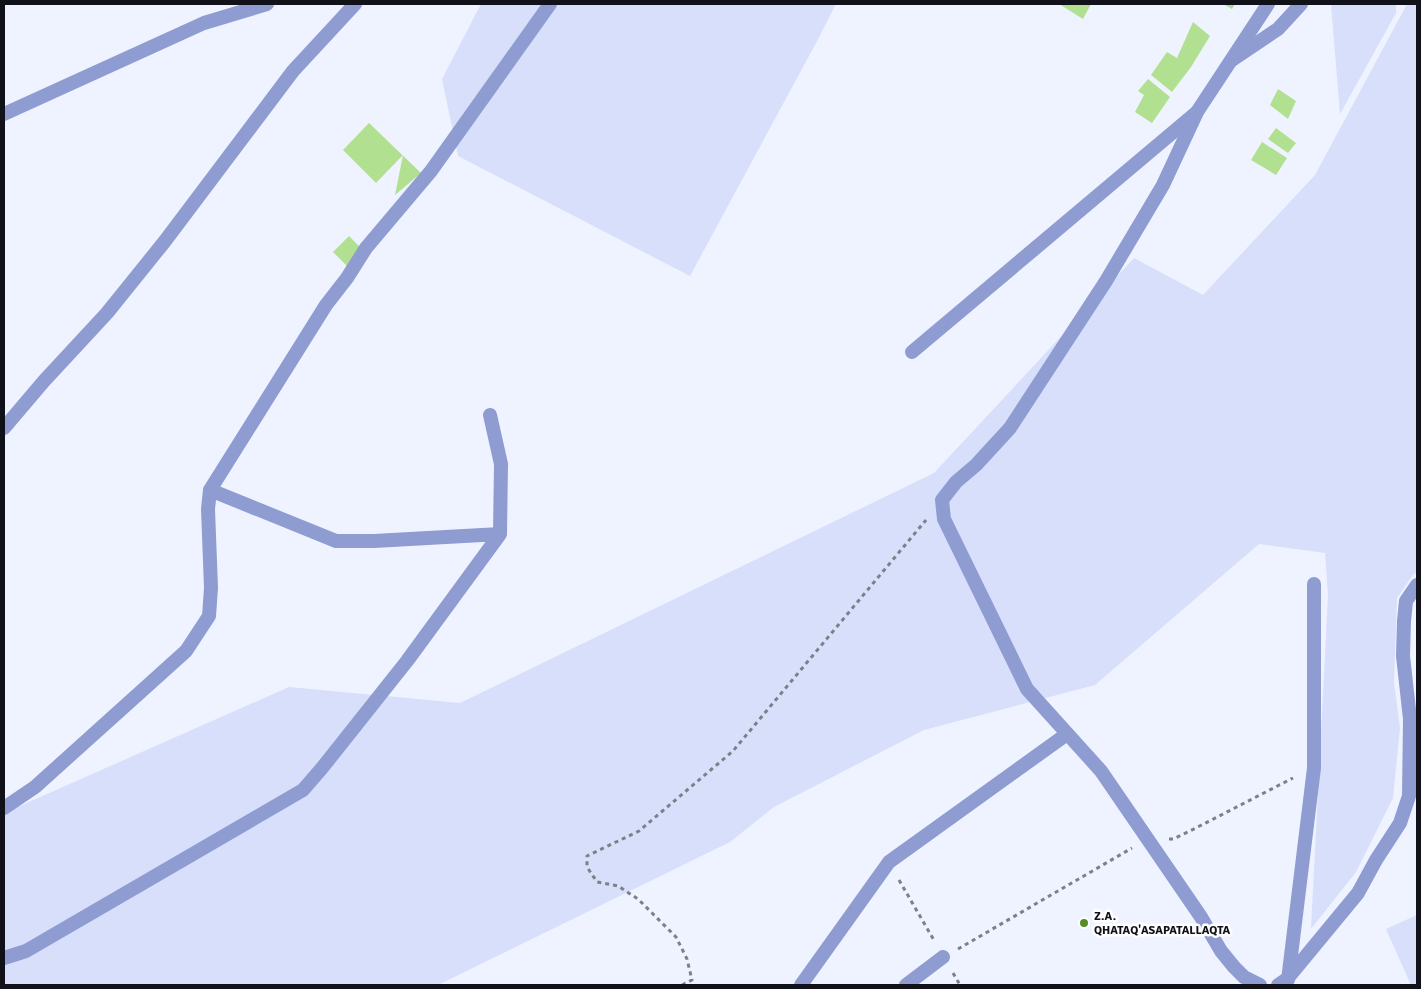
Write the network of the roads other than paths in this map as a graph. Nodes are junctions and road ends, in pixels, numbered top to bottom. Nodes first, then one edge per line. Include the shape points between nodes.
1 (267, 4) edge
2 (355, 4) edge
3 (550, 4) edge
4 (1268, 4) edge
5 (1301, 4) edge
6 (1231, 60) junction
7 (1197, 112) junction
8 (4, 114) edge
9 (912, 352) dead end
10 (490, 415) dead end
11 (4, 428) edge
12 (210, 490) junction
13 (500, 534) junction
14 (1314, 584) dead end
15 (1417, 585) edge
16 (1067, 734) junction
17 (4, 808) edge
18 (943, 957) road end
19 (4, 958) edge
20 (1285, 983) edge
21 (801, 985) edge
22 (906, 985) edge
23 (1260, 985) edge

1 - 8 street via 204,23
2 - 11 street via 293,71 165,242 107,313
3 - 12 street via 431,171 366,248 326,305
4 - 6 street
5 - 6 street via 1278,29
6 - 7 street
7 - 9 street
7 - 16 street via 1163,185 1106,281 1016,420 942,500 944,519 1027,689
10 - 13 street via 501,464
12 - 13 street via 336,541
12 - 17 street via 209,616 186,651 35,787
13 - 19 street via 407,661 303,790 26,952
14 - 20 street via 1314,768
15 - 20 street via 1406,601 1404,621 1403,656 1410,719 1409,796 1400,823 1358,894
16 - 21 street via 889,862
16 - 23 street via 1101,771 1234,968
18 - 22 street

